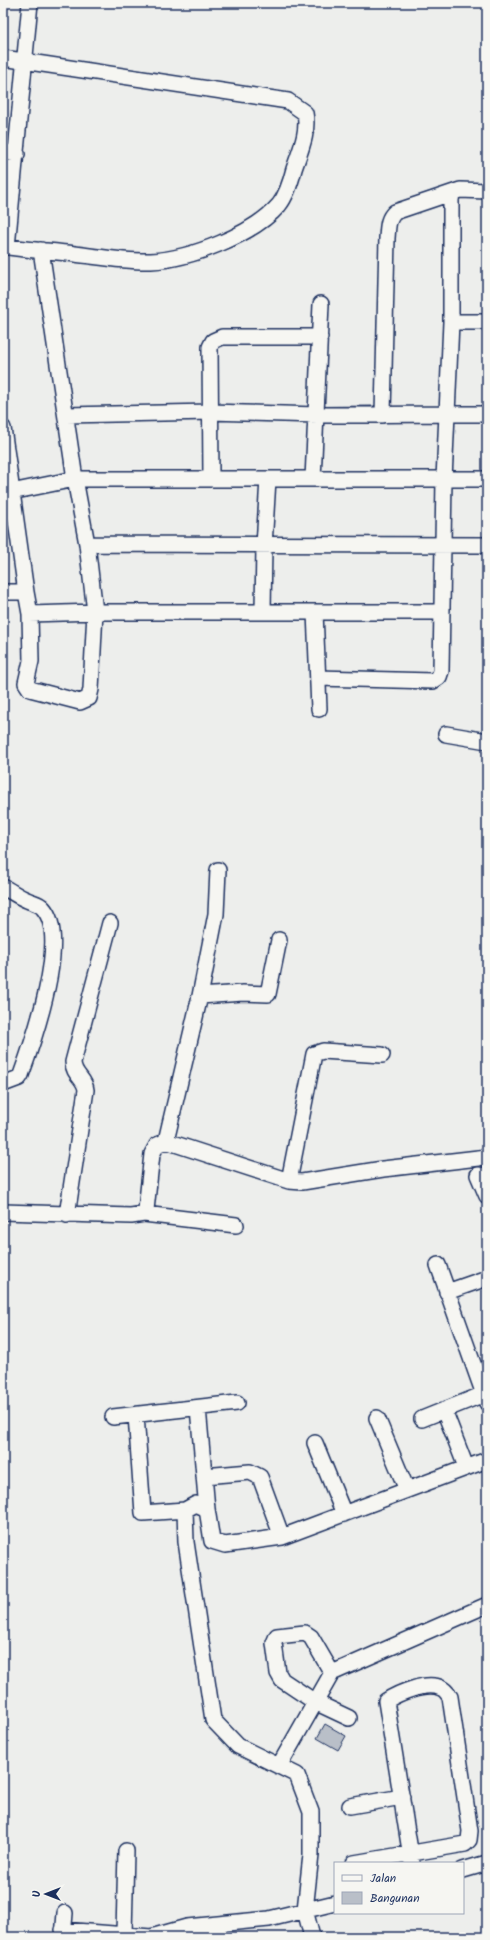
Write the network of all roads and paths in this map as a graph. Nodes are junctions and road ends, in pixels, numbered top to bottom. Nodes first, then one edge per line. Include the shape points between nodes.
1 (30, 3) edge
2 (3, 58) edge
3 (25, 61) junction
4 (10, 153) edge
5 (487, 191) edge
6 (453, 193) junction
7 (5, 247) edge
8 (41, 250) junction
9 (321, 304) dead end
10 (450, 322) junction
11 (487, 322) edge
12 (320, 337) junction
13 (211, 412) junction
14 (448, 414) junction
15 (487, 414) edge
16 (66, 415) junction
17 (317, 415) junction
18 (383, 415) junction
19 (3, 428) edge
20 (75, 479) junction
21 (211, 479) junction
22 (268, 479) junction
23 (313, 479) junction
24 (444, 479) junction
25 (487, 479) edge
26 (11, 492) junction
27 (9, 521) edge
28 (87, 544) junction
29 (442, 544) junction
30 (487, 545) edge
31 (264, 546) junction
32 (3, 592) edge
33 (26, 592) junction
34 (263, 611) junction
35 (95, 612) junction
36 (315, 612) junction
37 (441, 612) junction
38 (30, 614) junction
39 (318, 678) junction
40 (319, 709) dead end
41 (446, 734) dead end
42 (487, 740) edge
43 (218, 870) dead end
44 (3, 887) edge
45 (110, 923) dead end
46 (280, 940) dead end
47 (200, 996) junction
48 (382, 1055) dead end
49 (3, 1084) edge
50 (166, 1141) junction
51 (487, 1157) edge
52 (487, 1176) edge
53 (289, 1181) junction
54 (487, 1196) edge
55 (3, 1212) edge
56 (144, 1214) junction
57 (67, 1215) junction
58 (236, 1226) dead end
59 (438, 1265) dead end
60 (487, 1278) edge
61 (447, 1292) junction
62 (485, 1399) edge
63 (237, 1403) dead end
64 (198, 1408) junction
65 (444, 1410) junction
66 (136, 1415) junction
67 (113, 1417) dead end
68 (377, 1418) dead end
69 (422, 1418) dead end
70 (315, 1443) dead end
71 (487, 1460) edge
72 (466, 1467) junction
73 (204, 1476) junction
74 (407, 1490) junction
75 (207, 1509) junction
76 (185, 1510) junction
77 (344, 1514) junction
78 (282, 1537) junction
79 (487, 1605) edge
80 (332, 1673) junction
81 (315, 1702) junction
82 (349, 1718) dead end
83 (279, 1766) junction
84 (402, 1797) junction
85 (350, 1806) dead end
86 (126, 1851) dead end
87 (411, 1858) edge
88 (365, 1862) edge
89 (487, 1863) edge
90 (464, 1870) edge
91 (334, 1903) edge
92 (305, 1910) junction
93 (65, 1913) dead end
94 (63, 1934) edge
95 (124, 1934) junction
96 (312, 1937) edge

1 - 3 street
2 - 3 street
3 - 4 street
3 - 8 street via 288,101 305,114 308,124 289,188 280,204 240,234 186,256 162,260 135,261
4 - 7 street
5 - 6 street via 460,190
6 - 10 street
6 - 18 street via 395,212 388,222
7 - 8 street
8 - 16 street
9 - 12 street
10 - 11 street
10 - 14 street
12 - 13 street via 222,337 213,341 210,347
12 - 17 street
13 - 16 street
13 - 17 street
13 - 21 street
14 - 15 street
14 - 18 street
14 - 24 street
16 - 20 street
17 - 18 street
17 - 23 street
19 - 26 street
20 - 21 street
20 - 26 street
20 - 28 street
21 - 22 street
22 - 23 street
22 - 31 street
23 - 24 street
24 - 25 street
24 - 29 street
26 - 27 street
27 - 33 street
28 - 31 street
28 - 35 street
29 - 30 street
29 - 31 street
29 - 37 street
31 - 34 street
32 - 33 street
33 - 38 street
34 - 35 street
34 - 36 street
35 - 38 street
35 - 38 street via 90,695 84,702 30,689 26,683 31,661
36 - 37 street
36 - 39 street
37 - 39 street via 441,671 439,677 433,681
39 - 40 street
41 - 42 street
43 - 47 street via 216,914
44 - 49 street via 42,906 50,924 52,950 43,1009 21,1075
45 - 57 street via 73,1062 74,1071 83,1080 86,1090
46 - 47 street via 268,994
47 - 50 street
48 - 53 street via 323,1051 314,1054
50 - 53 street
50 - 56 street via 157,1145 152,1154
51 - 53 street via 383,1169 309,1181
52 - 54 street via 478,1175
55 - 57 street
56 - 57 street
56 - 58 street
59 - 61 street
60 - 61 street
61 - 62 street
62 - 65 street
63 - 64 street
64 - 66 street
64 - 73 street
65 - 69 street
65 - 72 street
66 - 67 street
66 - 76 street via 143,1513
68 - 74 street
70 - 77 street
71 - 72 street
72 - 74 street
73 - 75 street
73 - 78 street via 250,1472 260,1477
74 - 77 street
75 - 76 street via 196,1504
75 - 78 street via 212,1541 225,1545
76 - 83 street via 186,1542 213,1720 238,1746
77 - 78 street
79 - 80 street
80 - 81 street
80 - 81 street via 311,1637 305,1633 277,1636 274,1643 280,1677
81 - 82 street
81 - 83 street
83 - 92 street via 297,1775 311,1812 311,1855
84 - 85 street
84 - 87 street
84 - 87 street via 386,1701 419,1687 442,1688 450,1697 470,1840 466,1844
86 - 95 street
87 - 88 street
89 - 90 street
91 - 92 street
92 - 95 street via 256,1921 187,1927 151,1937
92 - 96 street
93 - 94 street
94 - 95 street

